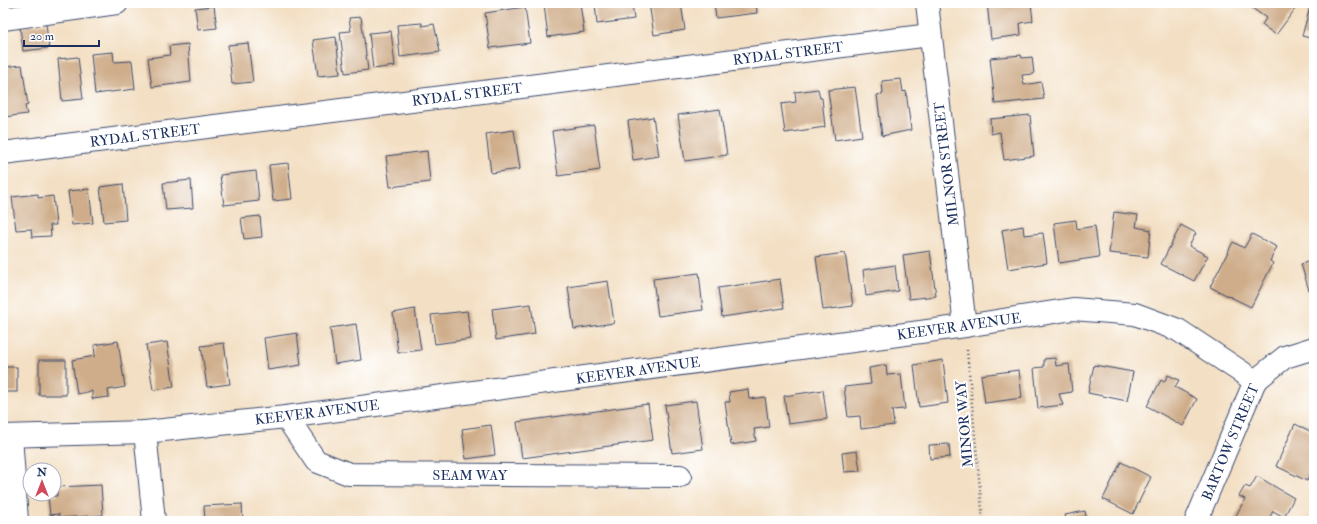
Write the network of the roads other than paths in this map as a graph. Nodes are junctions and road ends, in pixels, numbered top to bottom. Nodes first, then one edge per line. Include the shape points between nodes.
1 (117, 3) edge
2 (927, 3) edge
3 (3, 19) edge
4 (930, 35) junction
5 (3, 153) edge
6 (965, 326) junction
7 (1314, 348) edge
8 (1255, 381) junction
9 (286, 416) junction
10 (145, 432) junction
11 (7, 436) edge
12 (680, 476) dead end
13 (17, 521) edge
14 (154, 521) edge
15 (1196, 521) edge

1 - 3 street
2 - 4 street, MILNOR STREET
4 - 5 street, RYDAL STREET
4 - 6 street, MILNOR STREET
6 - 8 street, KEEVER AVENUE via 1073,309 1135,314 1178,330
6 - 9 street, KEEVER AVENUE
7 - 8 street, BARTOW STREET via 1284,357
8 - 15 street, BARTOW STREET
9 - 10 street, KEEVER AVENUE
9 - 12 street, SEAM WAY via 316,461 349,474
10 - 11 street, KEEVER AVENUE
10 - 14 street
11 - 13 street

